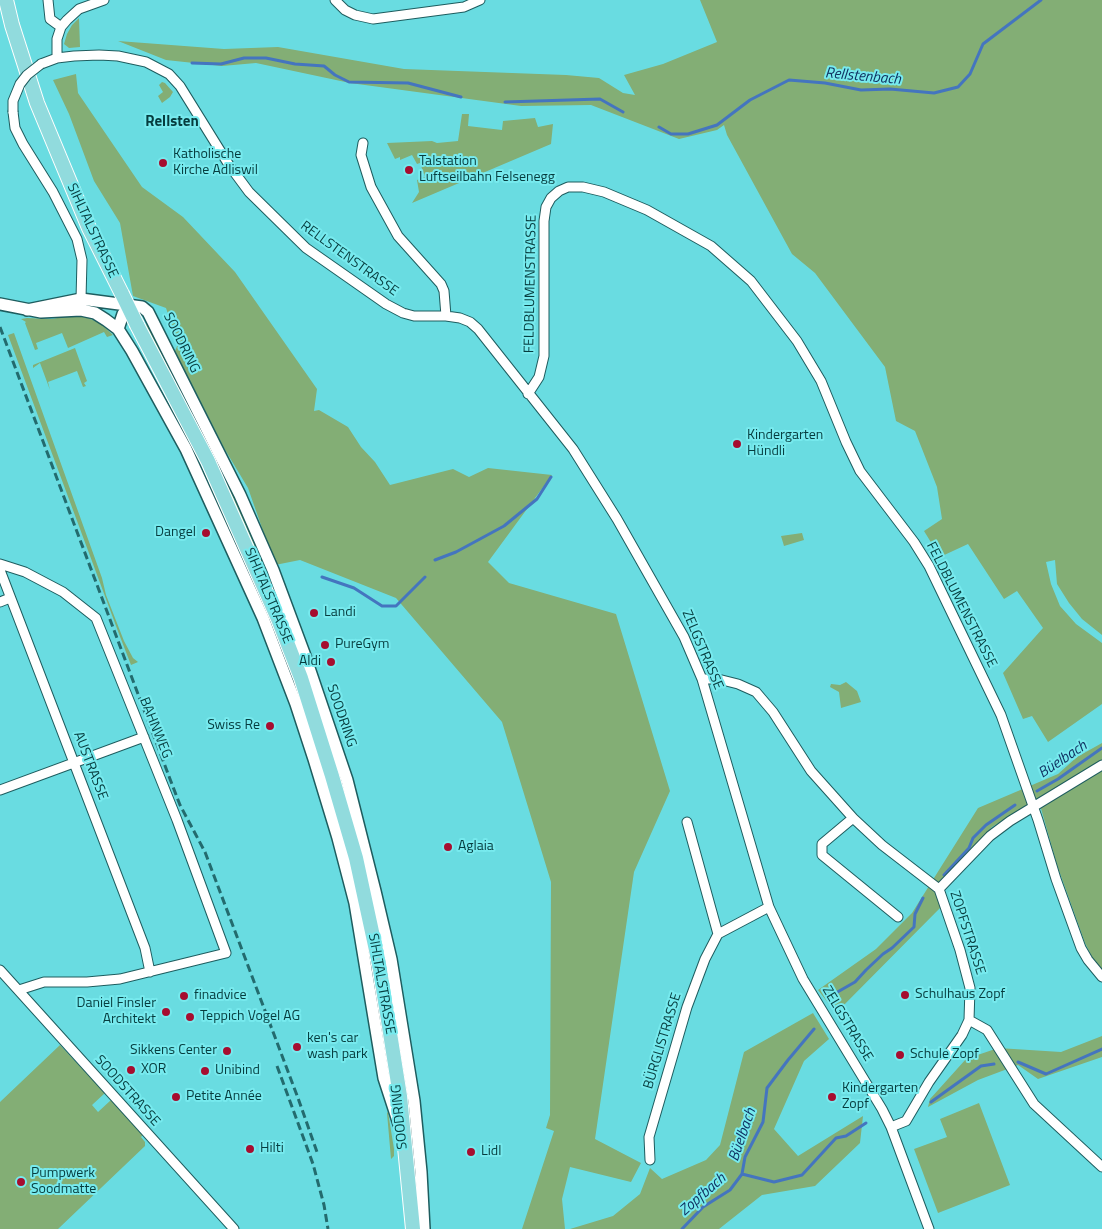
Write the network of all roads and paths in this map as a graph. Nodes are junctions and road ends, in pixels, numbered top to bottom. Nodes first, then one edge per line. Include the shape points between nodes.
1 (6, 0) edge
2 (48, 0) edge
3 (104, 0) edge
4 (335, 0) edge
5 (480, 0) edge
6 (61, 27) junction
7 (57, 58) junction
8 (363, 143) dead end
9 (0, 304) edge
10 (81, 304) junction
11 (135, 306) junction
12 (446, 316) junction
13 (118, 329) junction
14 (528, 394) junction
15 (0, 564) edge
16 (0, 570) edge
17 (10, 598) junction
18 (0, 602) edge
19 (702, 679) junction
20 (144, 737) junction
21 (74, 762) junction
22 (1102, 765) edge
23 (0, 790) edge
24 (1033, 806) junction
25 (853, 818) junction
26 (687, 822) dead end
27 (939, 889) junction
28 (769, 906) junction
29 (898, 917) dead end
30 (718, 934) junction
31 (0, 970) edge
32 (150, 972) junction
33 (1102, 977) edge
34 (18, 990) junction
35 (968, 1020) junction
36 (891, 1128) junction
37 (404, 1140) junction
38 (650, 1160) dead end
39 (1102, 1167) edge
40 (234, 1229) edge
41 (413, 1229) edge
42 (424, 1229) edge
43 (929, 1229) edge

1 - 37 main road, SIHLTALSTRASSE, bridge via 37,103 89,228 212,469 301,678 344,817 371,925 400,1096
2 - 6 street via 50,19
3 - 6 street via 79,9
4 - 5 street via 355,15 372,18 464,7
6 - 7 street
7 - 10 street, RELLSTENSTRASSE, bridge via 26,74 13,101 13,112 23,144 77,238 82,260
7 - 12 street, RELLSTENSTRASSE via 118,56 146,62 169,74 249,192 306,248 403,313
8 - 12 street via 361,155 371,187 398,236 441,284
9 - 10 street via 27,310
10 - 11 street
10 - 13 street
11 - 13 street via 123,314
11 - 42 street, SOODRING via 142,307 152,316 240,495 302,648 347,780 391,959 414,1101
12 - 14 street, ZELGSTRASSE via 466,320 478,329
13 - 37 street, SOODRING via 186,449 263,618 296,704 355,903 384,1078
14 - 19 street, ZELGSTRASSE via 582,462 669,608
14 - 24 street, FELDBLUMENSTRASSE via 539,377 544,356 546,206 559,191 583,187 614,196 647,210 711,246 751,281 797,341 822,381 860,471 929,566 1001,716
15 - 20 street, BAHNWEG via 25,572 63,592 96,618
16 - 17 street, AUSTRASSE
17 - 18 street
17 - 21 street, AUSTRASSE
19 - 25 street, ZOPFSTRASSE via 718,679 756,692 818,780
19 - 28 street, ZELGSTRASSE
20 - 21 street
20 - 32 street, BAHNWEG via 226,953
21 - 23 street
21 - 32 street, AUSTRASSE via 145,948
22 - 24 street
24 - 27 street via 990,836
24 - 33 street, FELDBLUMENSTRASSE via 1081,948
25 - 27 street, ZOPFSTRASSE
25 - 29 street via 822,844 822,855
26 - 30 street
27 - 35 street, ZOPFSTRASSE via 970,988
28 - 30 street
28 - 36 street, ZELGSTRASSE via 804,979
30 - 38 street, BÜRGLISTRASSE via 687,1007 649,1137
31 - 34 street, SOODSTRASSE
32 - 34 street via 112,980 44,982
34 - 40 street, SOODSTRASSE
35 - 36 street, ZOPFSTRASSE via 962,1035 906,1121
35 - 39 street via 987,1030 1034,1104
36 - 43 street, ZELGSTRASSE
37 - 41 main road, SIHLTALSTRASSE

